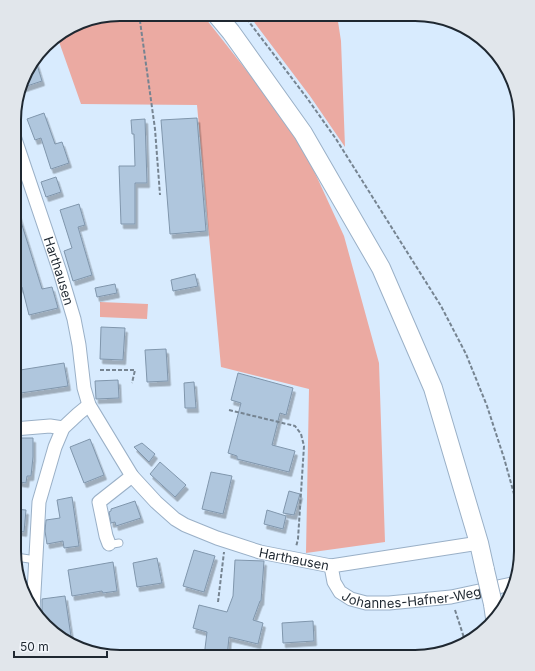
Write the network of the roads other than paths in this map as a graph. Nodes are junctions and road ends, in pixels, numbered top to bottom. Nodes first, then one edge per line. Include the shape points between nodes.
1 (222, 21) edge
2 (21, 157) edge
3 (89, 405) junction
4 (21, 428) edge
5 (63, 428) junction
6 (132, 476) junction
7 (479, 543) junction
8 (111, 544) dead end
9 (22, 558) edge
10 (36, 560) junction
11 (331, 566) junction
12 (508, 585) edge
13 (34, 600) edge
14 (494, 611) edge

1 - 7 street via 303,133 381,268 433,388
2 - 3 street, Harthausen via 74,319 84,388
3 - 5 street
3 - 6 street, Harthausen
4 - 5 street via 50,426
5 - 10 street via 39,502
6 - 8 street via 99,502 106,536
6 - 11 street, Harthausen via 156,502 185,525 260,552
7 - 11 street, Harthausen
7 - 14 street, bridge
9 - 10 lane
10 - 13 street
11 - 12 street, Johannes-Hafner-Weg via 334,582 340,592 351,599 366,603 451,597

